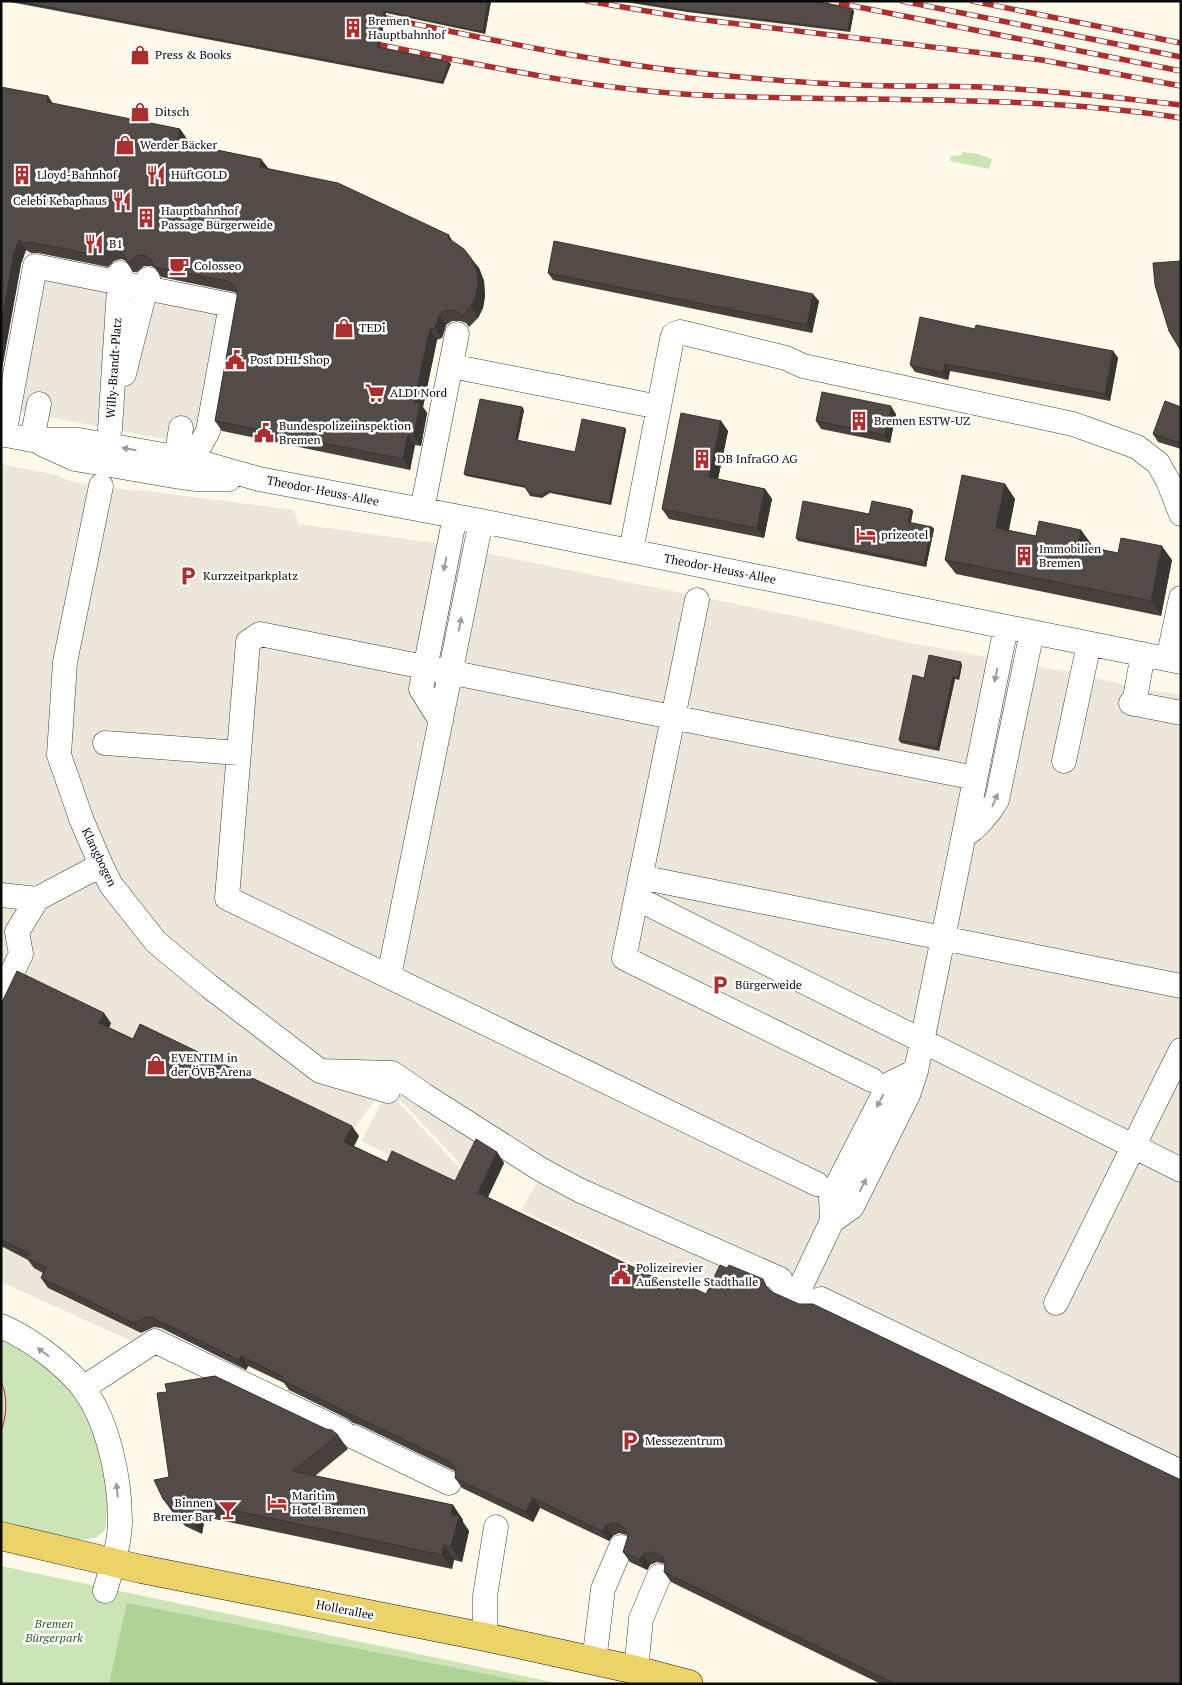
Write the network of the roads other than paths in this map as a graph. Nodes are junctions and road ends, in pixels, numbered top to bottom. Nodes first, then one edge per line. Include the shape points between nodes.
1 (120, 278) junction
2 (147, 284) junction
3 (457, 334) dead end
4 (451, 366) junction
5 (39, 404) dead end
6 (659, 407) junction
7 (182, 428) dead end
8 (2, 435) edge
9 (32, 440) junction
10 (181, 465) junction
11 (101, 486) dead end
12 (422, 510) junction
13 (1181, 514) edge
14 (455, 516) junction
15 (482, 521) junction
16 (631, 551) junction
17 (1181, 598) edge
18 (697, 600) dead end
19 (1006, 627) junction
20 (1032, 632) junction
21 (1089, 644) junction
22 (1143, 654) junction
23 (1174, 660) edge
24 (425, 667) junction
25 (451, 672) junction
26 (1181, 713) edge
27 (673, 717) junction
28 (440, 721) junction
29 (104, 743) dead end
30 (240, 753) junction
31 (1064, 761) dead end
32 (975, 778) junction
33 (964, 836) junction
34 (101, 865) junction
35 (638, 888) junction
36 (1, 895) edge
37 (37, 899) junction
38 (943, 938) junction
39 (389, 976) junction
40 (1181, 986) edge
41 (1, 996) edge
42 (922, 1041) junction
43 (1181, 1050) edge
44 (320, 1071) junction
45 (872, 1080) dead end
46 (388, 1091) dead end
47 (1134, 1146) junction
48 (1181, 1170) edge
49 (817, 1184) dead end
50 (800, 1288) dead end
51 (1056, 1303) dead end
52 (1, 1326) edge
53 (83, 1388) junction
54 (1181, 1472) edge
55 (450, 1483) edge
56 (496, 1527) dead end
57 (1, 1536) edge
58 (620, 1547) dead end
59 (112, 1563) junction
60 (659, 1576) dead end
61 (105, 1591) dead end
62 (485, 1637) junction
63 (594, 1661) junction
64 (636, 1670) junction
65 (689, 1684) edge

1 - 2 street
1 - 2 street, Willy-Brandt-Platz via 110,429
1 - 8 street via 35,266
2 - 10 street via 231,305 208,430
3 - 4 street
4 - 6 street
4 - 12 street
5 - 9 street
6 - 13 street via 672,339 680,332 786,358 803,366 1073,424 1137,447 1158,463
6 - 16 street
7 - 10 street
8 - 9 street, Theodor-Heuss-Allee
9 - 10 street, Theodor-Heuss-Allee via 75,458
10 - 12 street, Theodor-Heuss-Allee
11 - 34 street, Klangbogen via 65,662 59,755
12 - 14 street, Theodor-Heuss-Allee
14 - 15 street, Theodor-Heuss-Allee
14 -> 24 street
15 - 16 street, Theodor-Heuss-Allee
25 -> 15 street
16 - 19 street, Theodor-Heuss-Allee
17 - 23 street
18 - 27 street
19 - 20 street, Theodor-Heuss-Allee
19 -> 32 street
20 - 21 street, Theodor-Heuss-Allee
33 -> 20 street via 976,828 997,800
21 - 22 street, Theodor-Heuss-Allee
21 - 31 street
22 - 23 street, Theodor-Heuss-Allee
22 - 26 street via 1133,704
24 - 25 street
24 - 28 street via 421,689
24 - 30 street via 260,634 248,642
25 - 27 street
25 - 28 street
27 - 32 street
27 - 35 street
28 - 39 street
29 - 30 street
30 - 39 street via 227,898
32 - 33 street
33 - 38 street
34 - 37 street
34 - 44 street, Klangbogen via 111,885 156,942
35 - 38 street
35 - 42 street
35 - 45 street via 624,958
36 - 37 street
37 - 41 street via 17,932 21,954
38 - 40 street
38 - 42 street
39 - 49 street
42 - 47 street
42 - 50 street via 916,1071 889,1084 831,1197 832,1221
43 - 47 street
44 - 46 street, Klangbogen
44 - 54 street via 392,1073 540,1170 579,1190 780,1279 786,1290 812,1302 821,1299
47 - 48 street
47 - 51 street
53 -> 52 street via 60,1363 19,1334
53 - 55 street via 155,1341
59 -> 53 street via 120,1521 117,1486 110,1447 96,1409
56 - 62 street via 485,1596
57 - 59 main road, Hollerallee
58 - 63 street via 603,1589
59 - 61 street
59 - 62 main road, Hollerallee
60 - 64 street via 641,1619
62 - 63 main road, Hollerallee
63 - 64 main road, Hollerallee
64 - 65 main road, Hollerallee

